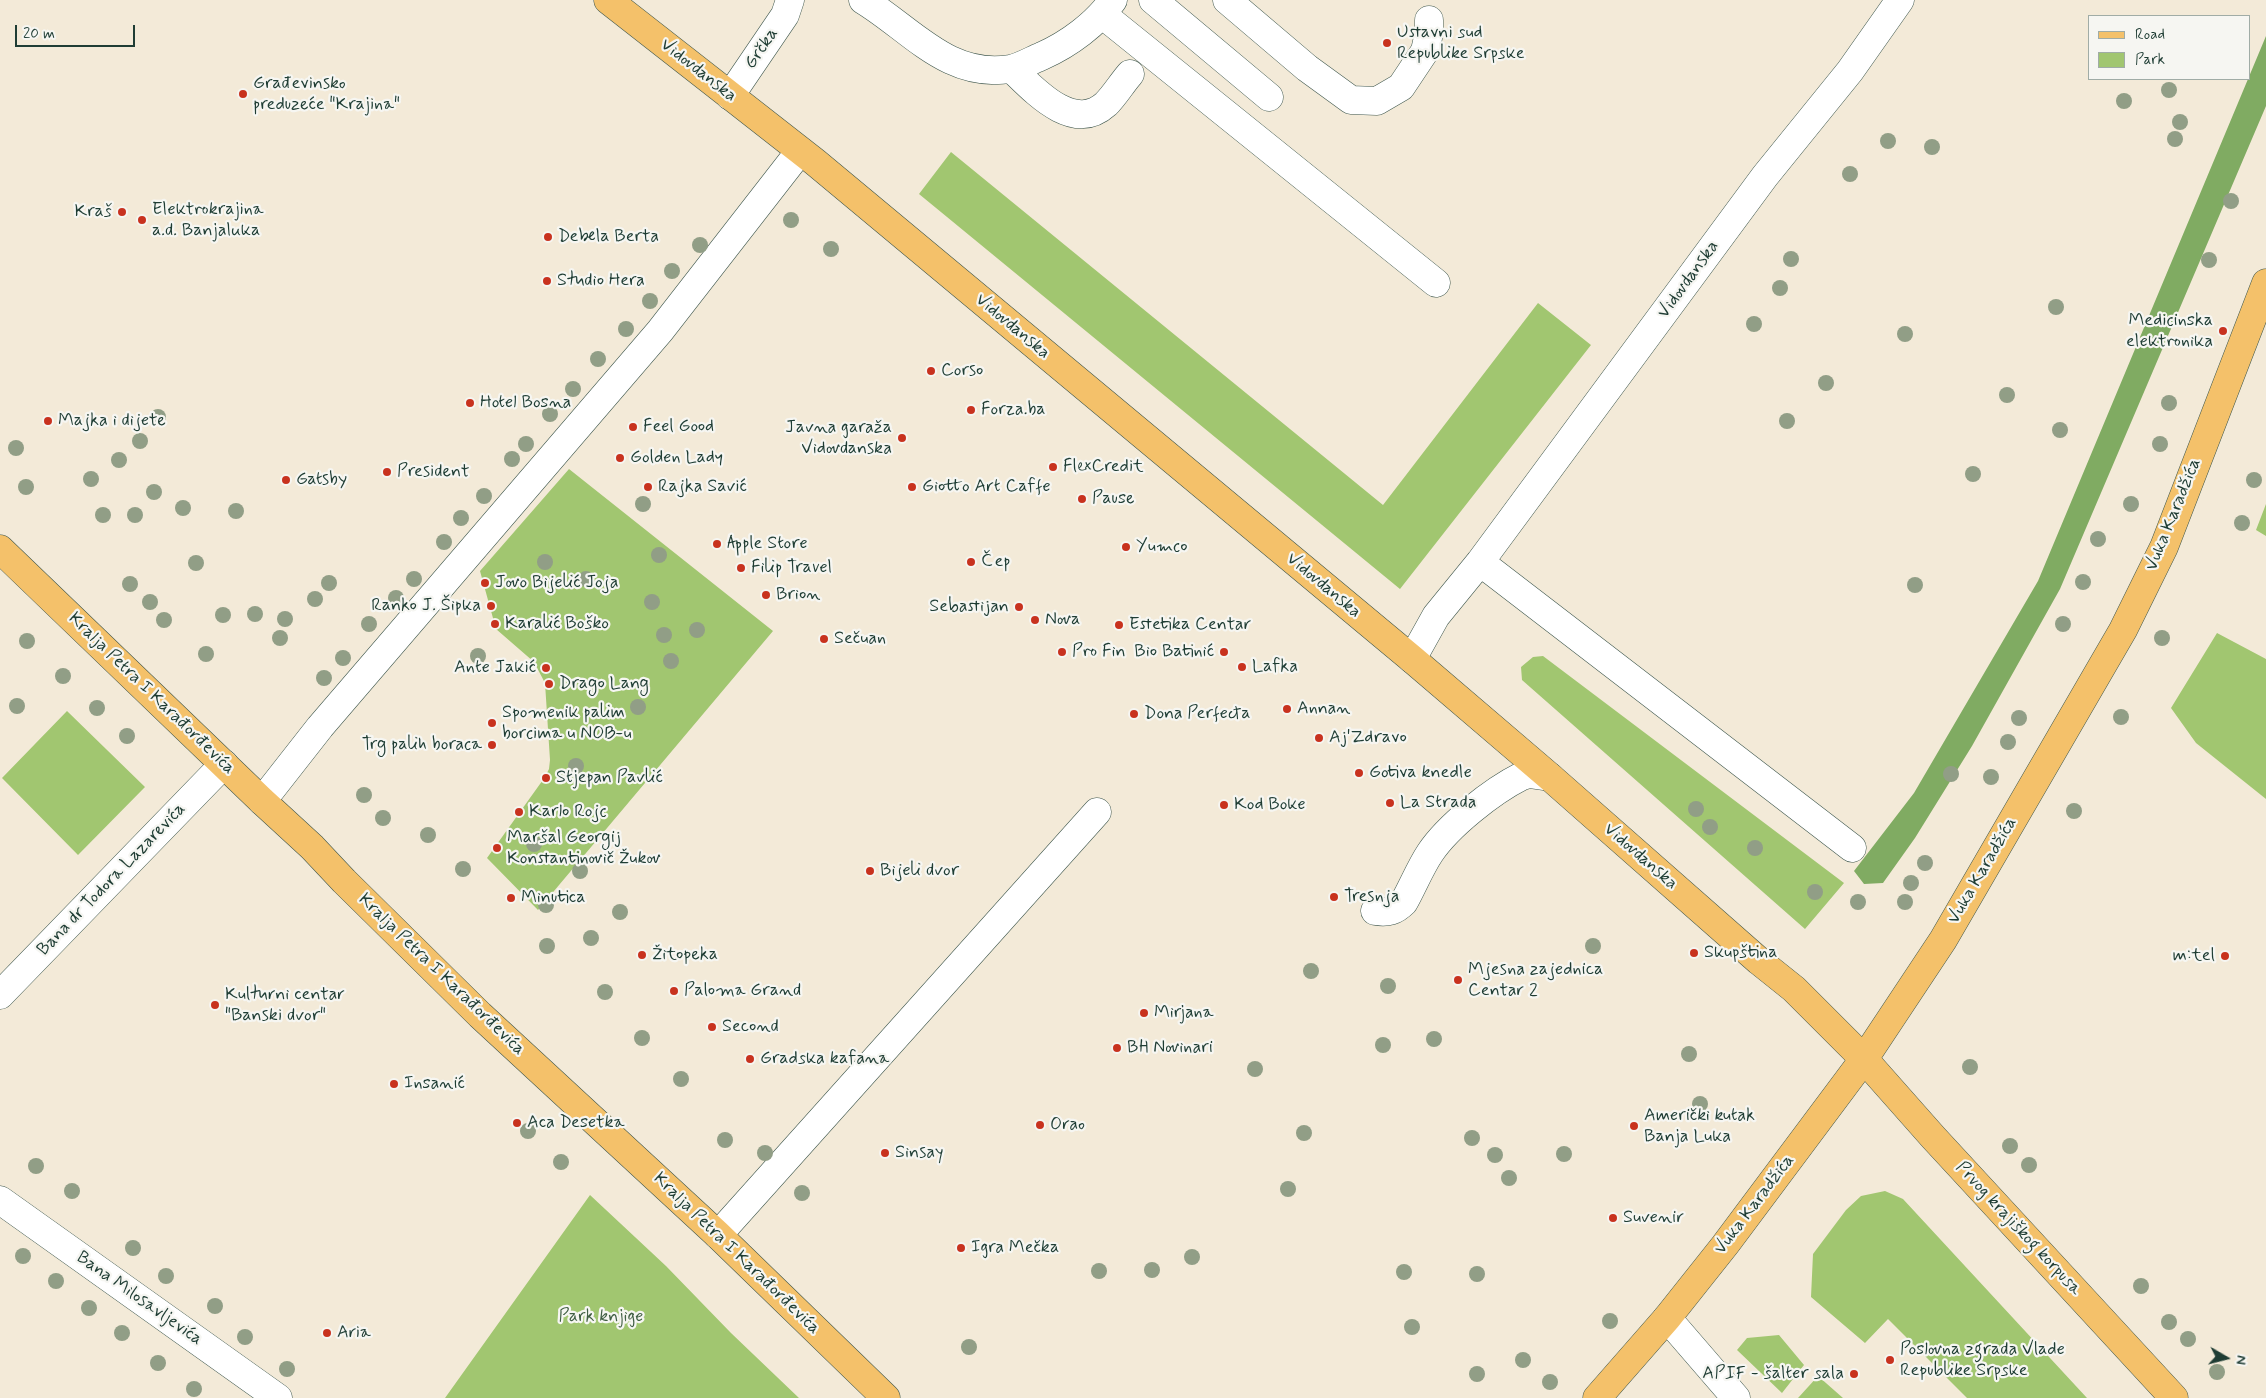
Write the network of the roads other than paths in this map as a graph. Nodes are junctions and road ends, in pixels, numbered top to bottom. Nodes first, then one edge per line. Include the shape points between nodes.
1 (608, 0) edge
2 (790, 0) edge
3 (863, 0) edge
4 (1153, 0) edge
5 (1227, 0) edge
6 (1900, 0) edge
7 (1108, 7) edge
8 (1429, 20) dead end
9 (1012, 68) junction
10 (1130, 74) dead end
11 (730, 96) junction
12 (1268, 96) dead end
13 (800, 151) junction
14 (1436, 283) dead end
15 (2266, 283) edge
16 (0, 549) edge
17 (1480, 562) junction
18 (1412, 659) junction
19 (224, 764) junction
20 (1550, 777) junction
21 (262, 801) junction
22 (1097, 812) dead end
23 (1852, 848) dead end
24 (1375, 911) dead end
25 (0, 995) edge
26 (1864, 1059) junction
27 (0, 1200) edge
28 (718, 1235) junction
29 (1667, 1318) junction
30 (278, 1398) edge
31 (886, 1398) edge
32 (1597, 1398) edge
33 (1736, 1398) edge
34 (2174, 1398) edge

1 - 11 main road, Vidovdanska
2 - 11 street, Grčka via 780,22
3 - 9 street via 946,58 978,71
4 - 12 street
5 - 8 street via 1307,68 1351,100 1377,101 1401,87 1425,51
6 - 17 street, Vidovdanska via 1850,71 1765,176
7 - 9 street via 1071,40
7 - 14 street
9 - 10 street via 1044,100 1073,114 1090,113 1105,105
11 - 13 main road, Vidovdanska
13 - 18 main road, Vidovdanska
13 - 21 street via 660,331 320,727
15 - 26 main road, Vuka Karadžića via 2164,547 2122,630 1944,940
16 - 19 main road, Kralja Petra I Karađorđevića
17 - 18 street, Vidovdanska via 1436,616
17 - 23 street
18 - 20 main road, Vidovdanska
19 - 21 main road, Kralja Petra I Karađorđevića
19 - 25 street, Bana dr Todora Lazarevića
20 - 24 street via 1522,776 1454,825 1430,854 1399,908
20 - 26 main road, Vidovdanska via 1794,989
21 - 28 main road, Kralja Petra I Karađorđevića via 480,1015
22 - 28 street
26 - 29 main road, Vuka Karadžića
26 - 34 main road, Prvog krajiškog korpusa
27 - 30 street, Bana Milosavljevića
28 - 31 main road, Kralja Petra I Karađorđevića
29 - 32 main road, Vuka Karadžića
29 - 33 street

